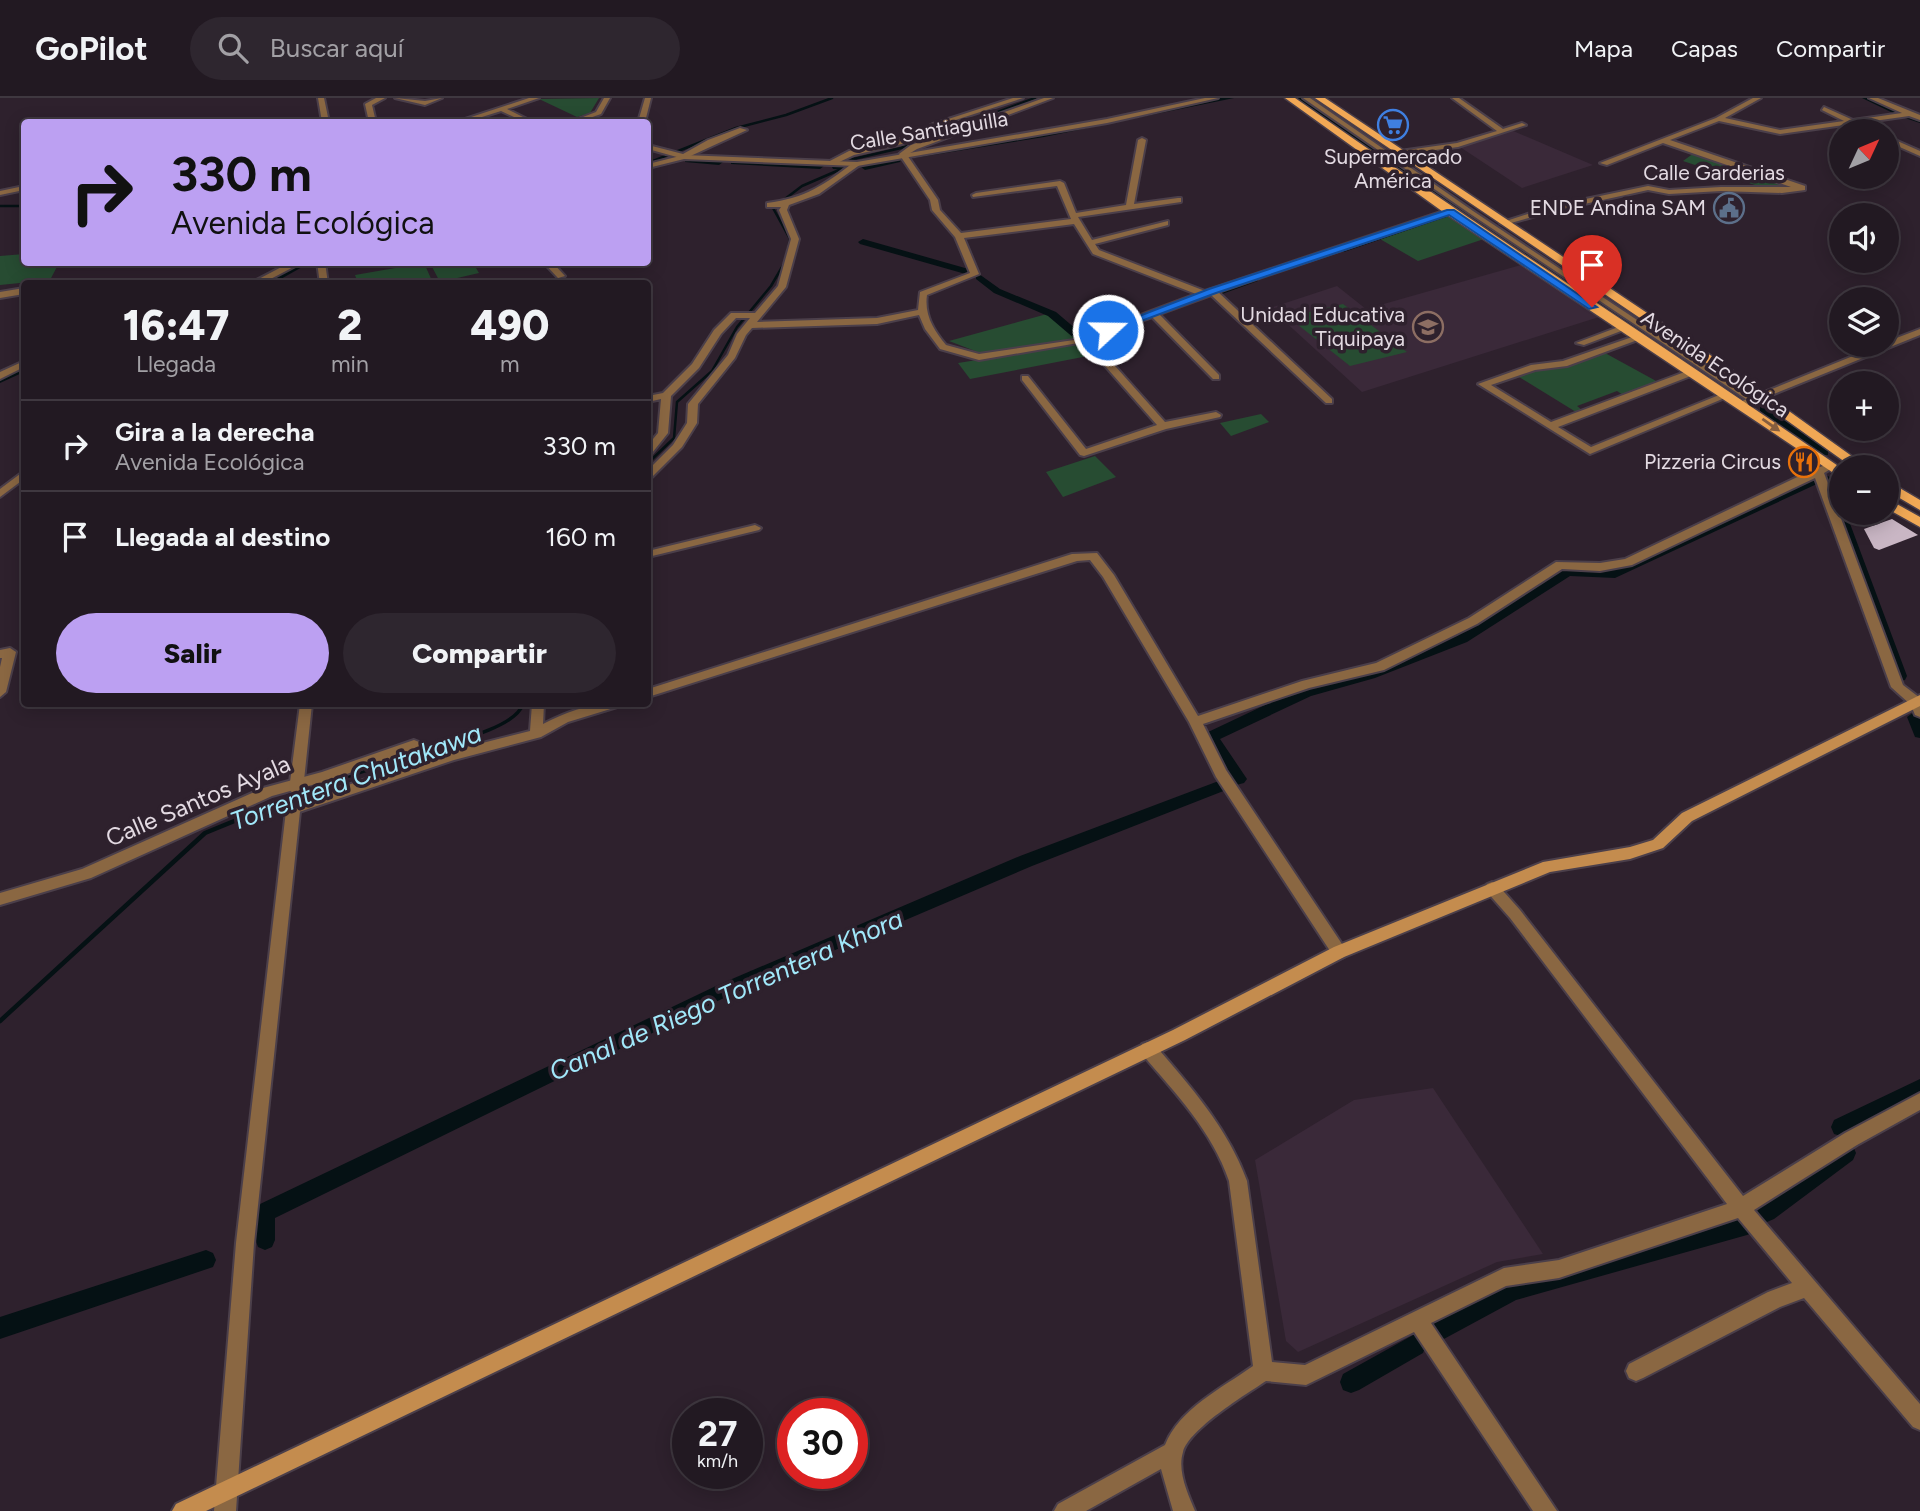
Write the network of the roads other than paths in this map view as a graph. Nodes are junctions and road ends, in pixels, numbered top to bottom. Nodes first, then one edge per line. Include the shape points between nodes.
1 (321, 98) edge
2 (382, 98) edge
3 (398, 98) edge
4 (439, 98) edge
5 (536, 98) edge
6 (607, 98) edge
7 (648, 98) edge
8 (1020, 98) edge
9 (1050, 98) edge
10 (1214, 98) edge
11 (1289, 98) edge
12 (1306, 98) edge
13 (1319, 98) edge
14 (1455, 98) edge
15 (1758, 98) edge
16 (1872, 98) edge
17 (367, 101) edge
18 (501, 109) junction
19 (1824, 109) dead end
20 (1909, 114) junction
21 (1920, 118) edge
22 (325, 119) edge
23 (371, 119) edge
24 (469, 119) edge
25 (523, 119) edge
26 (582, 119) edge
27 (642, 119) edge
28 (1718, 119) junction
29 (1846, 119) edge
30 (1873, 119) edge
31 (1522, 125) dead end
32 (1829, 125) edge
33 (743, 130) dead end
34 (1502, 131) junction
35 (1142, 140) dead end
36 (1662, 140) junction
37 (1899, 144) edge
38 (651, 148) edge
39 (1400, 153) junction
40 (903, 154) junction
41 (1920, 154) edge
42 (682, 157) junction
43 (832, 163) junction
44 (1605, 163) dead end
45 (857, 164) junction
46 (651, 165) edge
47 (21, 189) edge
48 (0, 193) edge
49 (976, 195) dead end
50 (1178, 200) dead end
51 (1130, 207) junction
52 (1450, 212) junction
53 (1076, 218) junction
54 (1165, 223) dead end
55 (1504, 223) junction
56 (959, 236) junction
57 (1090, 243) junction
58 (291, 266) edge
59 (554, 266) edge
60 (561, 276) dead end
61 (261, 280) edge
62 (21, 292) edge
63 (1209, 292) junction
64 (0, 295) edge
65 (921, 312) junction
66 (1153, 313) junction
67 (755, 321) junction
68 (1624, 328) junction
69 (1920, 332) edge
70 (1638, 338) junction
71 (1086, 339) junction
72 (1581, 343) dead end
73 (21, 366) edge
74 (1693, 372) junction
75 (0, 376) edge
76 (1216, 377) dead end
77 (1025, 378) dead end
78 (666, 395) junction
79 (1727, 395) junction
80 (1756, 397) junction
81 (651, 399) edge
82 (1329, 401) dead end
83 (1740, 404) junction
84 (1216, 415) dead end
85 (1163, 426) junction
86 (1551, 426) junction
87 (651, 447) edge
88 (1842, 455) edge
89 (1824, 469) junction
90 (1829, 470) edge
91 (651, 472) edge
92 (21, 476) edge
93 (1899, 492) edge
94 (0, 494) edge
95 (1920, 506) edge
96 (1899, 510) edge
97 (1920, 523) edge
98 (755, 528) dead end
99 (651, 553) edge
100 (0, 654) edge
101 (651, 691) edge
102 (0, 692) edge
103 (1919, 705) edge
104 (306, 707) edge
105 (538, 707) edge
106 (602, 707) edge
107 (1195, 722) junction
108 (536, 734) junction
109 (414, 744) dead end
110 (295, 795) junction
111 (1492, 888) junction
112 (0, 899) edge
113 (1339, 953) junction
114 (1148, 1049) junction
115 (1920, 1101) edge
116 (1741, 1208) junction
117 (1808, 1287) junction
118 (1417, 1320) junction
119 (1263, 1371) junction
120 (1636, 1371) dead end
121 (1920, 1420) edge
122 (1172, 1452) junction
123 (226, 1501) edge
124 (183, 1511) edge
125 (1065, 1511) edge
126 (1184, 1511) edge
127 (1546, 1511) edge

1 - 22 street
2 - 17 street
3 - 4 street via 425,103
5 - 18 street
6 - 26 street via 599,113
7 - 27 street
8 - 43 street
9 - 40 street
10 - 40 street, Calle Santiaguilla via 1107,121
11 - 52 main road, Avenida Ecológica
12 - 80 street via 1460,205
13 - 39 main road, Avenida Ecológica
14 - 34 street
15 - 28 street
16 - 20 street
17 - 23 street
18 - 24 street
18 - 25 street
19 - 29 street
20 - 21 street
20 - 30 street
28 - 32 street via 1780,132
28 - 36 street
31 - 34 street
33 - 42 street
34 - 39 street via 1458,145
35 - 51 street
36 - 44 street
36 - 55 street, Calle Garderias via 1802,188 1669,192 1648,188 1567,204
37 - 41 street
38 - 42 street
39 - 55 main road, Avenida Ecológica
40 - 45 street, Calle Santiaguilla
40 - 56 street via 936,210
42 - 43 street, Calle Santiaguilla
42 - 46 street, Calle Santiaguilla
43 - 45 street, Calle Santiaguilla
45 - 67 street via 835,181 777,206 795,239 782,287
47 - 48 street
49 - 53 street via 1060,183
50 - 51 street
51 - 53 street
52 - 63 street
52 - 68 main road, Avenida Ecológica
53 - 56 street
53 - 57 street
54 - 57 street
55 - 80 main road, Avenida Ecológica
56 - 65 street via 975,274 923,294
57 - 63 street via 1096,252
58 - 61 street
59 - 60 street
62 - 64 street
63 - 66 street
63 - 82 street
65 - 67 street via 877,321
65 - 71 street via 943,347 979,357
66 - 71 street
66 - 76 street
67 - 78 street via 734,315 696,366
67 - 91 street via 692,404 692,423 677,447
68 - 70 main road, Avenida Ecológica
68 - 72 street
69 - 80 street
70 - 74 main road, Avenida Ecológica
70 - 86 street via 1564,364 1534,367 1483,384
71 - 85 street
73 - 75 street
74 - 79 main road, Avenida Ecológica
74 - 86 street
77 - 85 street via 1084,453
78 - 81 street
78 - 87 street via 663,433
79 - 83 main road, Avenida Ecológica
79 - 86 street via 1590,451
80 - 83 street
80 - 88 main road, Avenida Ecológica
83 -> 89 main road, Avenida Ecológica
84 - 85 street
89 - 90 main road, Avenida Ecológica
89 - 103 street via 1897,687
89 - 107 street via 1628,562 1601,567 1560,565 1473,621 1380,667 1307,684
92 - 94 street
93 - 95 main road
96 - 97 main road
98 - 99 street
100 - 102 street via 10,652
101 - 107 street via 1076,557 1093,556
103 - 111 main road via 1687,817 1658,844 1548,866
104 - 110 street
105 - 108 street
106 - 108 street via 563,719
107 - 113 street via 1221,773
108 - 110 street
109 - 110 street, Calle Santos Ayala via 325,776
110 - 112 street, Calle Santos Ayala via 86,874
110 - 123 street via 245,1243
111 - 113 main road
111 - 116 street
113 - 114 main road
114 - 119 street via 1231,1155
114 - 123 main road
115 - 116 street
116 - 117 street
116 - 118 street via 1559,1269 1503,1277
117 - 120 street via 1775,1299
117 - 121 street
118 - 119 street via 1306,1375
118 - 127 street
119 - 122 street via 1180,1433
122 - 125 street
122 - 126 street via 1172,1477
123 - 124 main road

